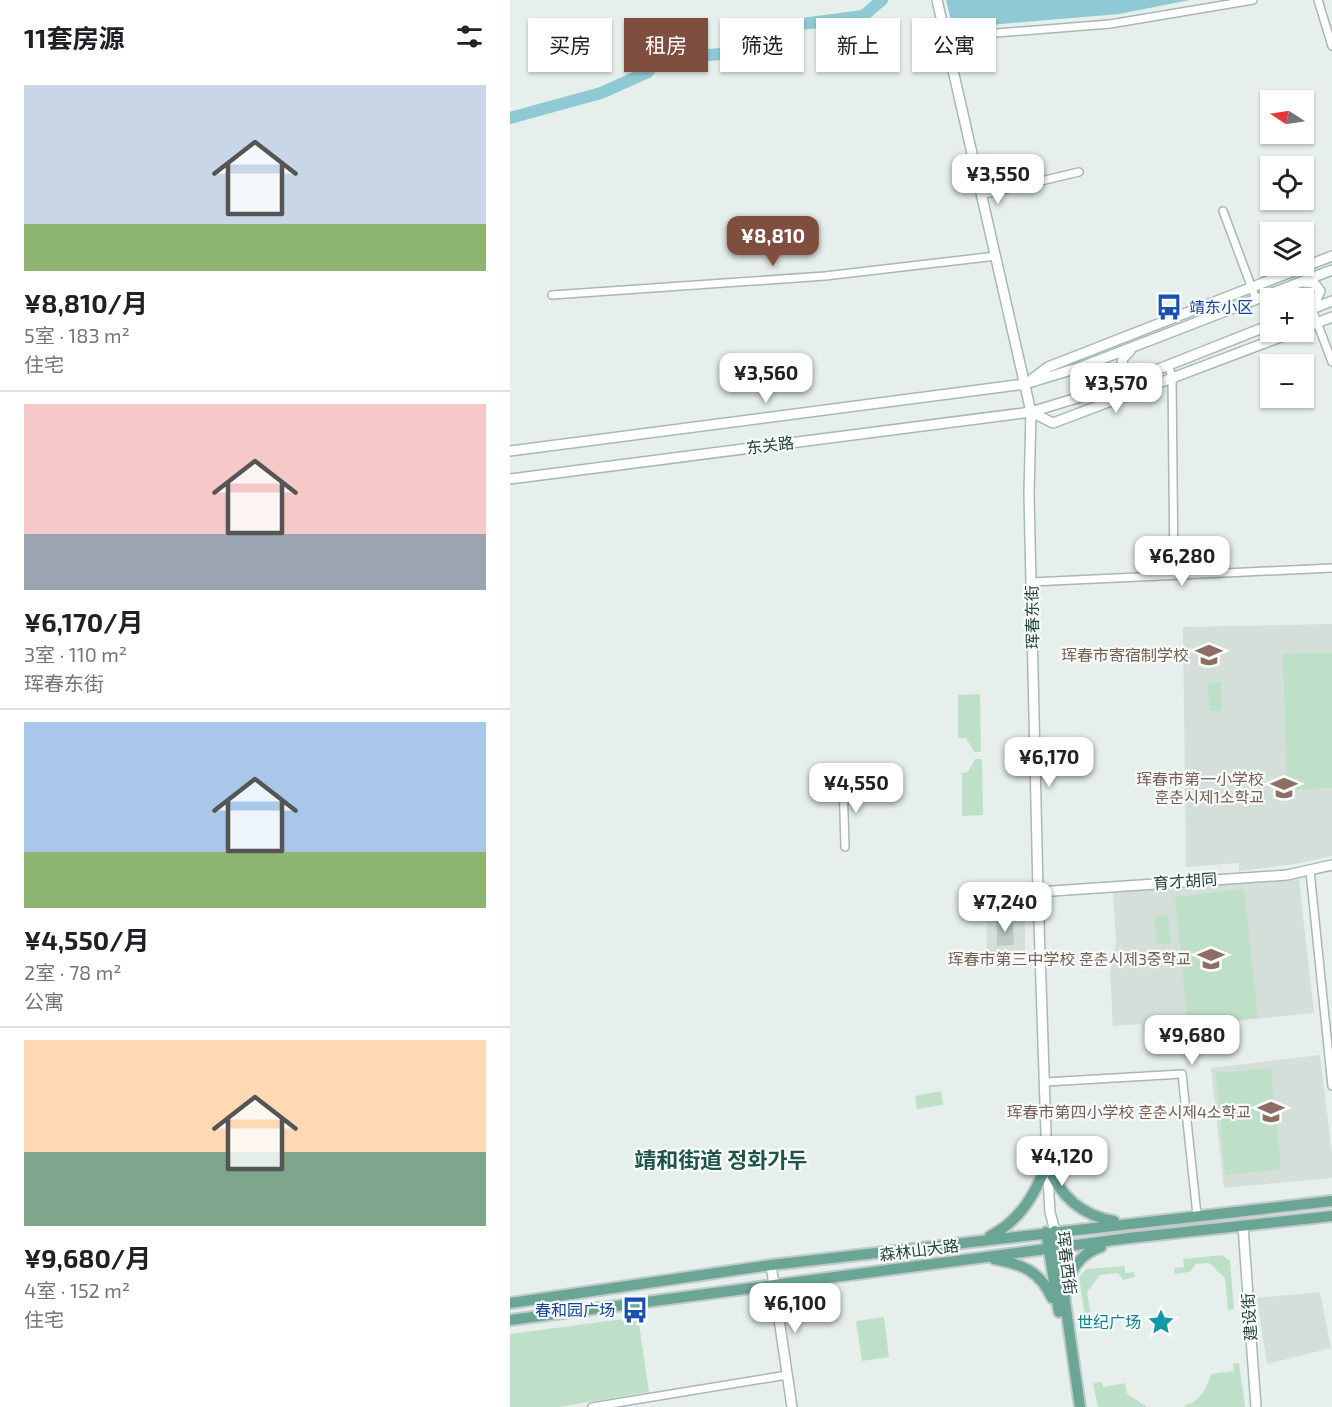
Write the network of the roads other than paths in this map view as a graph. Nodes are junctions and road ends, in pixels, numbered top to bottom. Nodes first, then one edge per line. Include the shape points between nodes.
1 (937, 0) edge
2 (1253, 0) edge
3 (1318, 0) edge
4 (941, 18) edge
5 (996, 31) edge
6 (1332, 46) edge
7 (953, 72) edge
8 (1078, 172) dead end
9 (981, 195) junction
10 (1223, 211) dead end
11 (996, 256) junction
12 (1332, 256) edge
13 (1332, 270) edge
14 (1293, 284) junction
15 (1252, 288) junction
16 (552, 295) dead end
17 (1256, 299) junction
18 (1332, 301) edge
19 (1314, 303) edge
20 (1314, 308) edge
21 (1332, 317) edge
22 (1314, 318) edge
23 (1317, 322) junction
24 (1314, 323) edge
25 (1260, 329) edge
26 (1267, 342) edge
27 (1139, 345) junction
28 (1332, 362) edge
29 (1168, 365) junction
30 (1146, 374) junction
31 (1172, 378) junction
32 (1025, 384) junction
33 (1031, 412) junction
34 (510, 451) edge
35 (510, 478) edge
36 (1332, 568) edge
37 (1174, 575) junction
38 (1031, 582) junction
39 (843, 781) dead end
40 (845, 847) dead end
41 (1332, 865) edge
42 (1310, 871) junction
43 (1038, 892) junction
44 (1332, 1006) edge
45 (1323, 1007) junction
46 (1046, 1082) junction
47 (1332, 1086) edge
48 (1047, 1164) junction
49 (1332, 1201) edge
50 (1050, 1212) joint
51 (1197, 1215) junction
52 (1332, 1216) edge
53 (1129, 1223) junction
54 (1243, 1226) junction
55 (1051, 1231) junction
56 (1129, 1238) junction
57 (982, 1240) junction
58 (1052, 1248) junction
59 (985, 1257) junction
60 (771, 1265) junction
61 (774, 1283) junction
62 (510, 1303) edge
63 (1065, 1308) junction
64 (510, 1320) edge
65 (1060, 1323) junction
66 (787, 1376) junction
67 (592, 1407) edge
68 (792, 1407) edge
69 (1073, 1407) edge
70 (1080, 1407) edge
71 (1256, 1407) edge

1 - 4 main road, 珲春东街
2 - 5 street via 1110,24
3 - 6 street
7 - 9 main road, 珲春东街
8 - 9 street
9 - 11 main road, 珲春东街
10 - 15 street
11 - 16 street via 825,276
11 - 32 main road, 珲春东街
12 - 15 main road, 东关路
13 - 14 main road, 东关路
14 - 17 main road, 东关路
14 - 19 main road via 1317,285 1320,295
15 - 17 street
15 - 32 main road, 东关路 via 1048,367
17 - 27 main road, 东关路
18 - 20 main road
21 - 23 main road
22 - 23 street
23 - 24 main road
23 - 28 street
25 - 29 main road, 东关路
26 - 31 main road, 东关路
27 - 30 main road via 1120,365 1129,376
27 - 32 main road, 东关路
29 - 30 main road, 东关路
29 - 31 street
30 - 33 main road, 东关路
31 - 33 main road, 东关路 via 1053,423
31 - 37 street
32 - 33 main road, 珲春东街
32 - 34 main road, 东关路
33 - 35 main road, 东关路
33 - 38 main road, 珲春东街
36 - 37 street
37 - 38 street
38 - 43 main road, 珲春东街
39 - 40 street
41 - 42 main road, 育才胡同
42 - 43 main road, 育才胡同
42 - 45 street
43 - 46 main road, 珲春东街
44 - 45 street
45 - 47 street
46 - 48 main road, 珲春东街
46 - 51 street via 1182,1074
48 - 50 main road, 珲春东街
48 - 53 main road via 1055,1183 1084,1212
48 - 57 main road via 1031,1199 1013,1221
49 - 51 main road, 森林山大路
50 - 55 main road, 珲春西街
51 - 53 main road, 森林山大路
52 - 54 main road, 森林山大路
53 - 55 main road, 森林山大路
54 - 56 main road, 森林山大路
54 - 71 main road, 建设街
55 - 57 main road, 森林山大路
55 - 58 main road, 珲春西街
56 - 58 main road, 森林山大路
56 - 63 main road via 1090,1250 1084,1256 1070,1274
57 - 60 main road, 森林山大路
58 - 59 main road, 森林山大路
58 - 63 main road, 珲春西街
58 - 65 main road, 珲春西街
59 - 61 main road, 森林山大路
59 - 65 main road via 1019,1263 1041,1278 1052,1296
60 - 61 main road
60 - 62 main road, 森林山大路
61 - 64 main road, 森林山大路
61 - 66 main road
63 - 70 main road, 珲春西街
65 - 69 main road, 珲春西街
66 - 67 street
66 - 68 main road

